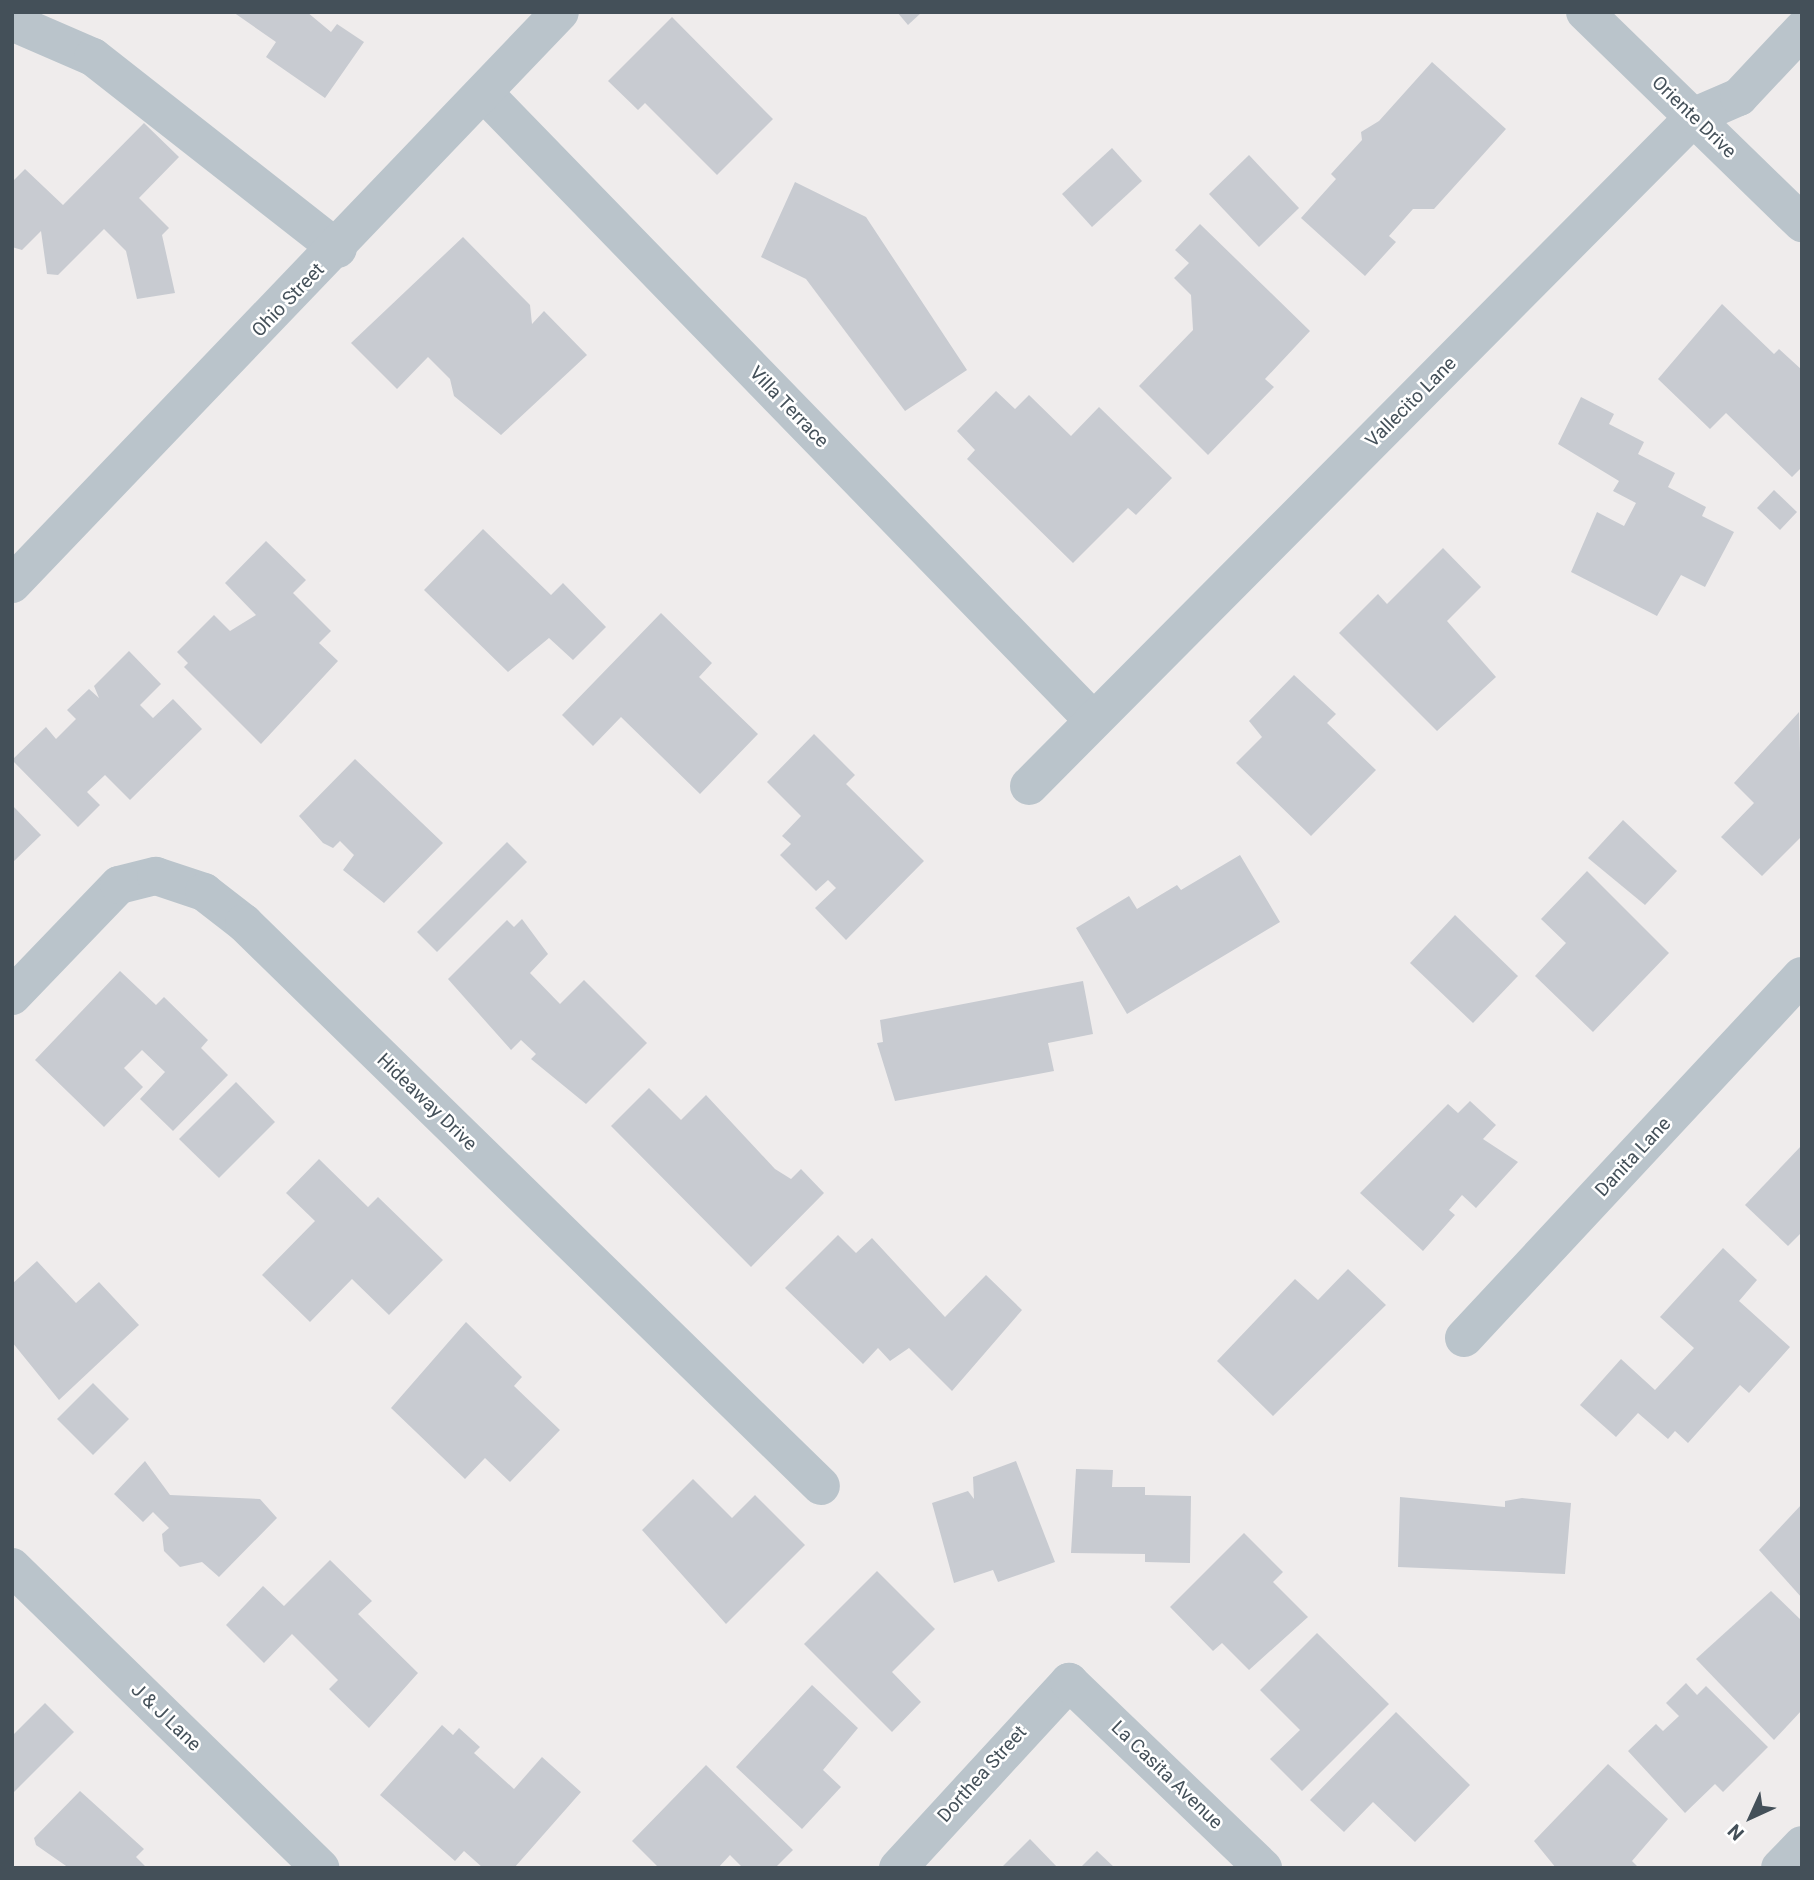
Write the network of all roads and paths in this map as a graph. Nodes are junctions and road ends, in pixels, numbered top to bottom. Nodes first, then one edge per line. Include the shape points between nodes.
1 (560, 12) edge
2 (1585, 12) edge
3 (12, 22) edge
4 (1802, 30) edge
5 (484, 93) junction
6 (1695, 116) junction
7 (1802, 223) edge
8 (338, 249) junction
9 (12, 584) edge
10 (1093, 720) junction
11 (1028, 786) dead end
12 (1802, 976) edge
13 (12, 996) edge
14 (1464, 1338) dead end
15 (821, 1486) dead end
16 (12, 1567) edge
17 (1069, 1682) joint
18 (1802, 1845) edge
19 (320, 1868) edge
20 (898, 1868) edge
21 (1264, 1868) edge
22 (1780, 1868) edge

1 - 5 street, Ohio Street
2 - 6 street, Oriente Drive
3 - 8 street via 93,57
4 - 6 street, Vallecito Lane via 1739,97
5 - 8 street, Ohio Street
5 - 10 street, Villa Terrace
6 - 7 street, Oriente Drive
6 - 10 street, Vallecito Lane
8 - 9 street, Ohio Street
10 - 11 street, Vallecito Lane
12 - 14 street, Danita Lane
13 - 15 street, Hideaway Drive via 119,885 156,876 204,892 244,923
16 - 19 street, J & J Lane
17 - 20 street, Dorthea Street
17 - 21 street, La Casita Avenue
18 - 22 street

